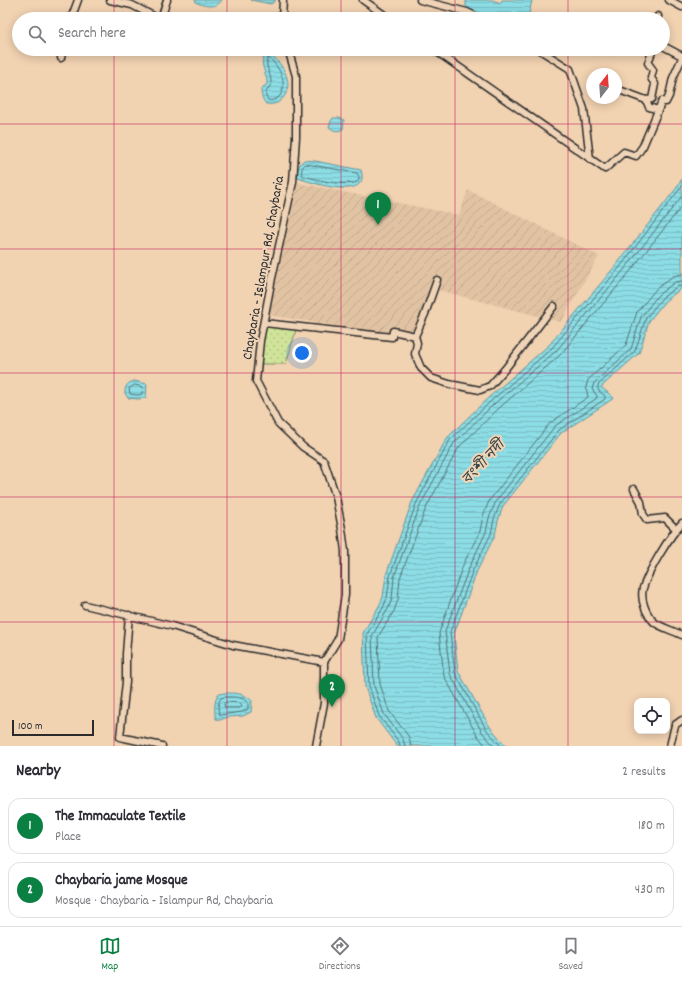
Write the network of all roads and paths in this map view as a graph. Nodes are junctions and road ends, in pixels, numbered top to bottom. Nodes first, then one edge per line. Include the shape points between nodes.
1 (78, 0) edge
2 (110, 0) edge
3 (167, 0) edge
4 (283, 0) edge
5 (366, 0) edge
6 (420, 0) edge
7 (669, 0) edge
8 (682, 7) edge
9 (74, 12) edge
10 (146, 12) edge
11 (163, 12) edge
12 (282, 12) edge
13 (381, 12) edge
14 (467, 12) edge
15 (670, 50) edge
16 (290, 56) edge
17 (443, 56) edge
18 (549, 56) edge
19 (650, 56) edge
20 (682, 57) edge
21 (622, 91) dead end
22 (646, 100) junction
23 (658, 110) junction
24 (590, 159) junction
25 (436, 280) dead end
26 (554, 306) dead end
27 (264, 323) junction
28 (415, 336) junction
29 (634, 489) dead end
30 (682, 523) edge
31 (676, 529) junction
32 (86, 605) dead end
33 (129, 615) junction
34 (682, 635) edge
35 (324, 662) junction
36 (682, 720) edge
37 (162, 746) edge
38 (316, 746) edge
39 (670, 746) edge

1 - 9 street
2 - 10 street via 132,5
3 - 11 street
4 - 12 street
5 - 13 street
6 - 14 street
7 - 8 street
15 - 20 street
16 - 27 street, Chaybaria - Islampur Rd, Chaybaria via 296,76 293,182
17 - 24 street
18 - 24 street via 570,69 584,109
19 - 22 street via 648,63 653,70 651,78 655,84 652,99
20 - 23 street via 669,96 666,102 662,101
21 - 22 street
22 - 23 street via 650,107
23 - 24 street via 643,146 636,156 624,152 605,169
25 - 28 street
26 - 28 street via 500,375 490,386 480,390 431,378 420,368 415,354
27 - 28 street via 392,337 393,331
27 - 35 street, Chaybaria - Islampur Rd, Chaybaria via 256,381 278,423 303,447 324,461 336,497 344,551 345,596 338,639
29 - 31 street via 647,520 665,518
30 - 31 street
31 - 34 street via 650,572 643,590 644,608 654,622
32 - 33 street
33 - 35 street via 233,645
33 - 37 street via 120,737
35 - 38 street via 324,703
36 - 39 street via 674,725

